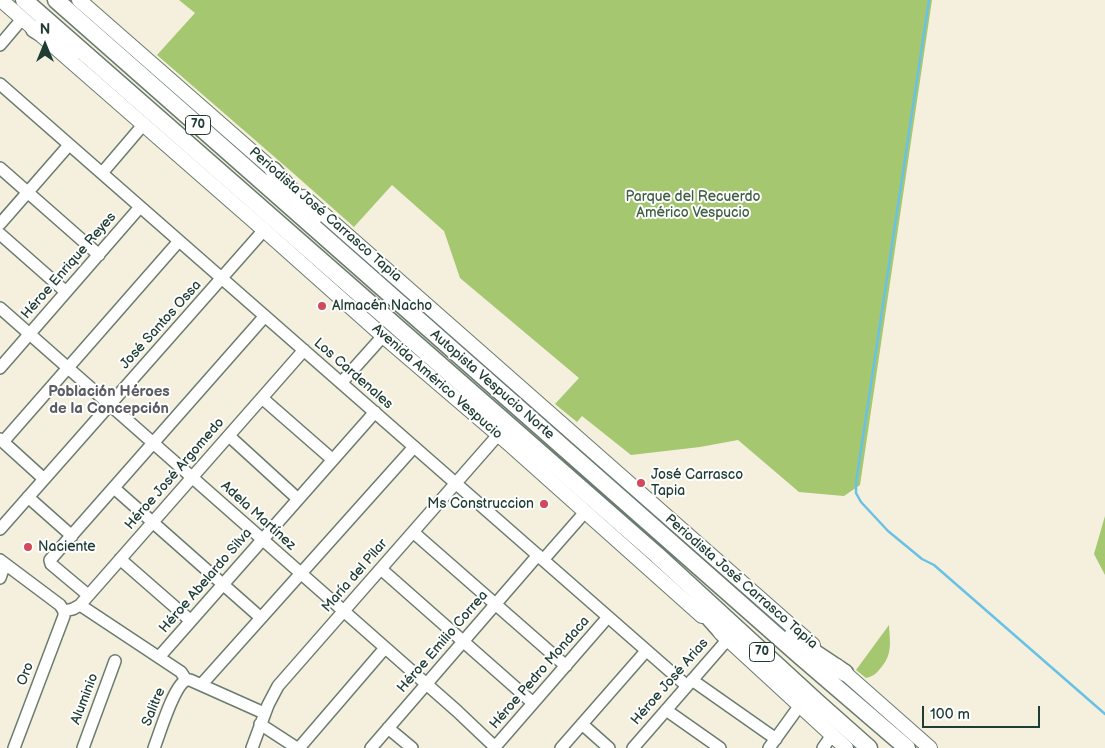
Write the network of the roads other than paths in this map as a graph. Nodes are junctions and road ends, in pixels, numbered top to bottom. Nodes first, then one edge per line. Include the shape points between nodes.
1 (1, 0) edge
2 (24, 0) edge
3 (56, 0) edge
4 (79, 0) edge
5 (28, 24) junction
6 (0, 45) edge
7 (0, 84) edge
8 (120, 84) junction
9 (143, 125) junction
10 (69, 145) junction
11 (0, 168) edge
12 (273, 170) junction
13 (102, 173) junction
14 (28, 193) junction
15 (140, 207) junction
16 (0, 224) edge
17 (264, 230) junction
18 (0, 234) edge
19 (179, 241) junction
20 (340, 250) junction
21 (99, 255) junction
22 (222, 278) junction
23 (66, 292) junction
24 (0, 308) edge
25 (265, 316) junction
26 (30, 334) junction
27 (383, 336) junction
28 (304, 350) junction
29 (0, 368) edge
30 (68, 368) junction
31 (341, 383) junction
32 (262, 398) junction
33 (110, 404) junction
34 (375, 412) junction
35 (498, 435) junction
36 (228, 436) junction
37 (2, 441) edge
38 (154, 443) junction
39 (414, 447) junction
40 (333, 460) junction
41 (192, 477) junction
42 (44, 478) junction
43 (456, 484) junction
44 (114, 488) junction
45 (28, 497) junction
46 (298, 499) junction
47 (585, 512) junction
48 (153, 522) junction
49 (0, 529) edge
50 (413, 532) junction
51 (72, 536) junction
52 (262, 540) junction
53 (657, 555) junction
54 (540, 558) junction
55 (120, 559) junction
56 (2, 562) edge
57 (380, 569) junction
58 (301, 573) junction
59 (0, 578) edge
60 (223, 584) junction
61 (88, 596) junction
62 (496, 604) junction
63 (80, 605) junction
64 (64, 611) junction
65 (344, 611) junction
66 (752, 612) junction
67 (262, 618) junction
68 (608, 618) junction
69 (191, 621) junction
70 (728, 639) junction
71 (463, 642) junction
72 (385, 648) junction
73 (646, 651) junction
74 (159, 657) junction
75 (115, 661) dead end
76 (566, 666) junction
77 (845, 673) junction
78 (186, 680) junction
79 (690, 683) junction
80 (426, 684) junction
81 (201, 685) junction
82 (533, 703) junction
83 (800, 705) junction
84 (666, 710) junction
85 (262, 719) junction
86 (582, 724) junction
87 (388, 728) junction
88 (832, 735) junction
89 (772, 743) edge
90 (636, 747) edge
91 (14, 748) edge
92 (83, 748) edge
93 (154, 748) edge
94 (252, 748) edge
95 (298, 748) edge
96 (371, 748) edge
97 (412, 748) edge
98 (495, 748) edge
99 (561, 748) edge
100 (609, 748) edge
101 (720, 748) edge
102 (823, 748) edge
103 (846, 748) edge
104 (869, 748) edge
105 (907, 748) edge
106 (930, 748) edge

1 - 5 main road, Avenida Américo Vespucio
2 - 8 highway, Autopista Vespucio Norte / 70
3 - 20 highway, Autopista Vespucio Norte / 70
4 - 12 main road, Periodista José Carrasco Tapia
5 - 6 street
5 - 8 highway
5 - 9 main road, Avenida Américo Vespucio
7 - 10 street, Los Cardenales
8 - 53 highway, Autopista Vespucio Norte / 70
9 - 13 street
9 - 17 main road, Avenida Américo Vespucio
10 - 13 street, Los Cardenales
10 - 14 street
11 - 14 street
12 - 20 highway
12 - 77 main road, Periodista José Carrasco Tapia
13 - 15 street, Los Cardenales
14 - 16 street
14 - 21 street
15 - 19 street, Los Cardenales
15 - 21 street, Héroe Enrique Reyes
17 - 22 street, José Santos Ossa
17 - 27 main road, Avenida Américo Vespucio
18 - 23 street
19 - 22 street, Los Cardenales
19 - 30 street
20 - 66 highway, Autopista Vespucio Norte / 70
21 - 23 street, Héroe Enrique Reyes
22 - 25 street, Los Cardenales
22 - 33 street, José Santos Ossa
23 - 26 street, Héroe Enrique Reyes
24 - 26 street, Adela Martínez
25 - 28 street, Los Cardenales
25 - 38 street
26 - 29 street, Héroe Enrique Reyes
26 - 30 street, Adela Martínez
27 - 31 street
27 - 35 main road, Avenida Américo Vespucio
28 - 31 street, Los Cardenales
28 - 32 street, Héroe José Argomedo
30 - 33 street, Adela Martínez
30 - 37 street
31 - 34 street, Los Cardenales
32 - 36 street, Héroe José Argomedo
32 - 40 street
33 - 38 street, Adela Martínez
33 - 42 street, José Santos Ossa
34 - 39 street, Los Cardenales
34 - 40 street, Héroe Abelardo Silva
35 - 43 street, María del Pilar
35 - 47 main road, Avenida Américo Vespucio
36 - 41 street, Héroe José Argomedo
36 - 46 street
37 - 42 street
38 - 41 street, Adela Martínez
38 - 44 street
39 - 43 street, Los Cardenales
39 - 58 street
40 - 46 street, Héroe Abelardo Silva
41 - 48 street, Héroe José Argomedo
41 - 52 street, Adela Martínez
42 - 45 street, José Santos Ossa
43 - 50 street, María del Pilar
43 - 54 street, Los Cardenales
44 - 48 street
44 - 51 street
45 - 49 street, José Santos Ossa
45 - 51 street
46 - 52 street, Héroe Abelardo Silva
47 - 54 street, Héroe Emilio Correa
47 - 70 main road, Avenida Américo Vespucio
48 - 55 street, Héroe José Argomedo
48 - 60 street
50 - 57 street, María del Pilar
50 - 62 street
51 - 61 street via 50,562
52 - 58 street, Adela Martínez
52 - 60 street, Héroe Abelardo Silva
53 - 70 highway
53 - 104 highway, Autopista Vespucio Norte / 70
54 - 62 street, Héroe Emilio Correa
54 - 68 street, Los Cardenales
55 - 61 street, Héroe José Argomedo
55 - 69 street
56 - 59 street
56 - 64 street
57 - 65 street, María del Pilar
57 - 71 street
58 - 65 street, Adela Martínez
58 - 67 street
60 - 67 street
60 - 69 street, Héroe Abelardo Silva
61 - 63 street, Héroe José Argomedo
62 - 71 street, Héroe Emilio Correa
62 - 76 street
63 - 64 street, Héroe José Argomedo
63 - 74 street
64 - 91 street, Oro
65 - 72 street, Adela Martínez
65 - 85 street, María del Pilar via 278,686
66 - 77 highway
66 - 105 highway, Autopista Vespucio Norte / 70
67 - 81 street
68 - 73 street, Los Cardenales
68 - 76 street, Héroe Pedro Mondaca
69 - 74 street, Héroe Abelardo Silva
70 - 79 street, Héroe José Arias
70 - 83 main road, Avenida Américo Vespucio
71 - 80 street, Héroe Emilio Correa
71 - 82 street
72 - 80 street, Adela Martínez
72 - 95 street
73 - 79 street, Los Cardenales
73 - 86 street
74 - 78 street
75 - 92 street, Aluminio
76 - 82 street, Héroe Pedro Mondaca
77 - 106 main road, Periodista José Carrasco Tapia
78 - 81 street
78 - 93 street, Salitre via 175,693
79 - 84 street, Héroe José Arias
79 - 89 street, Los Cardenales
80 - 87 street, Héroe Emilio Correa
80 - 98 street, Adela Martínez
81 - 85 street
82 - 98 street, Héroe Pedro Mondaca
83 - 88 main road, Avenida Américo Vespucio
83 - 89 street
84 - 90 street, Héroe José Arias
84 - 101 street
85 - 94 street, María del Pilar
85 - 95 street
86 - 99 street
86 - 100 street
87 - 96 street, Héroe Emilio Correa
87 - 97 street
88 - 102 street
88 - 103 main road, Avenida Américo Vespucio

